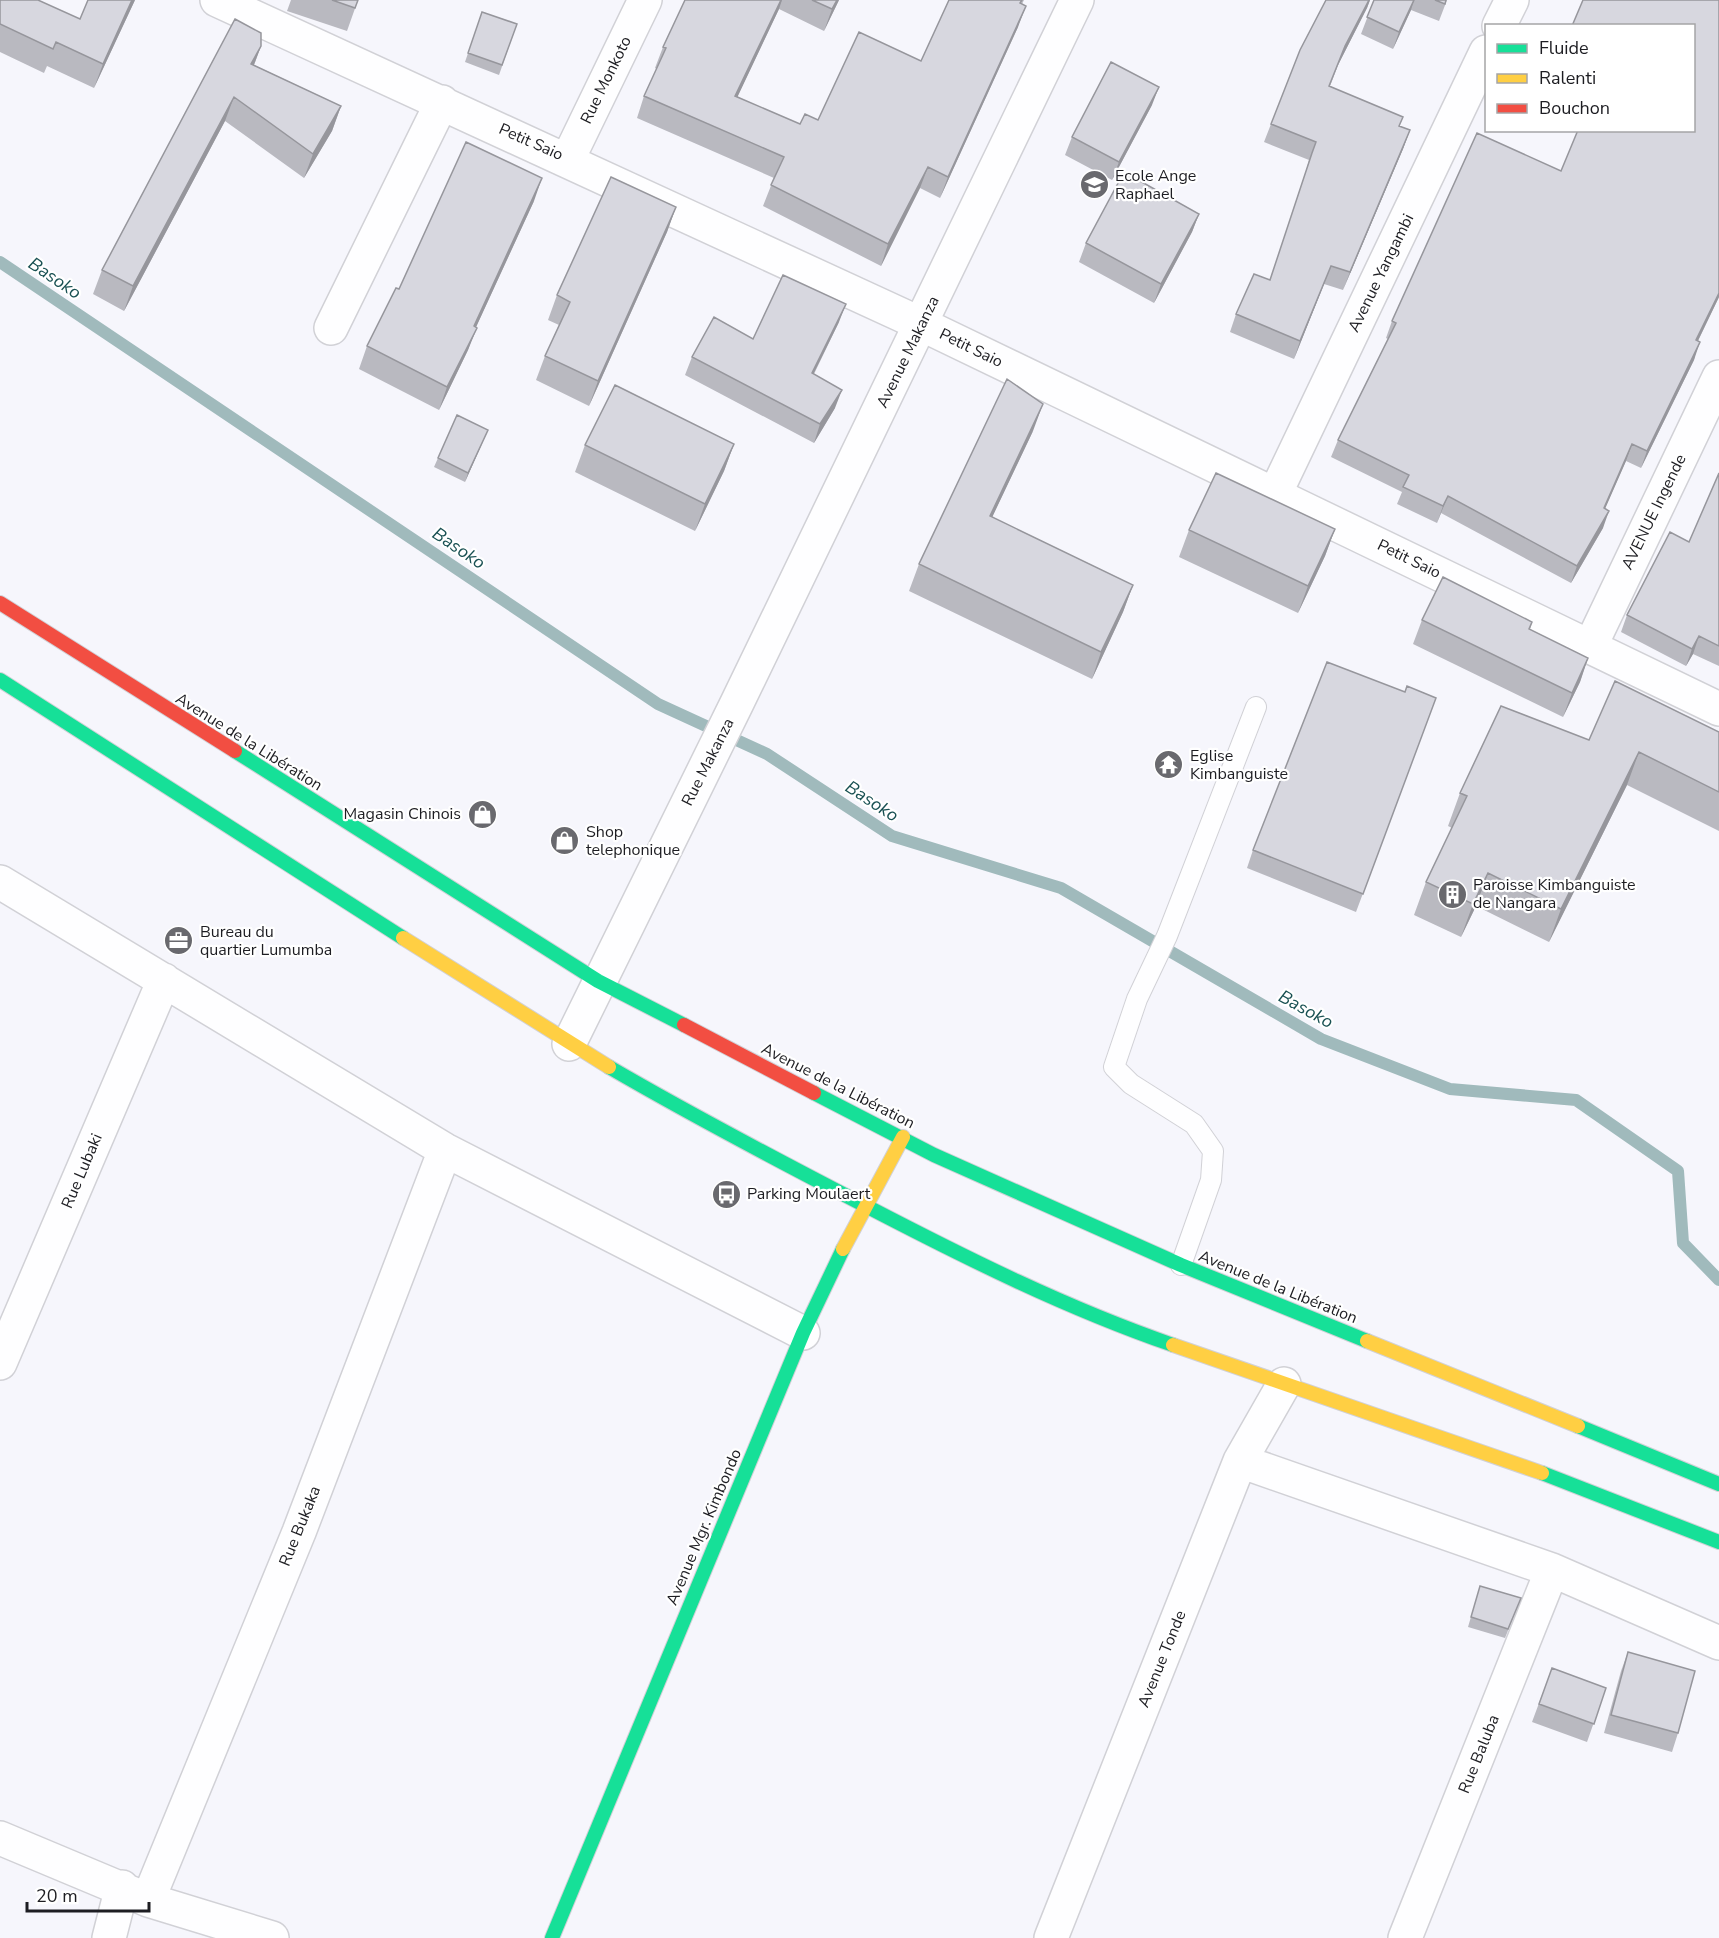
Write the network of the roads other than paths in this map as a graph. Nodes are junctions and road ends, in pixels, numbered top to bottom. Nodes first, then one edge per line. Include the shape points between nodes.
1 (218, 0) edge
2 (645, 0) edge
3 (1077, 0) edge
4 (1512, 0) edge
5 (256, 8) edge
6 (1500, 24) edge
7 (1485, 54) edge
8 (442, 102) junction
9 (568, 159) junction
10 (921, 324) junction
11 (331, 328) dead end
12 (1719, 377) edge
13 (1275, 494) junction
14 (0, 603) edge
15 (1590, 647) junction
16 (0, 680) edge
17 (737, 703) joint
18 (1256, 707) dead end
19 (1719, 709) edge
20 (0, 882) edge
21 (164, 980) junction
22 (598, 981) junction
23 (569, 1044) junction
24 (903, 1137) junction
25 (445, 1150) junction
26 (865, 1204) junction
27 (1181, 1265) junction
28 (803, 1333) junction
29 (0, 1363) edge
30 (1284, 1384) junction
31 (1240, 1461) junction
32 (1719, 1484) edge
33 (1719, 1542) edge
34 (1552, 1570) junction
35 (1719, 1643) edge
36 (0, 1838) edge
37 (135, 1893) junction
38 (109, 1938) edge
39 (272, 1938) edge
40 (552, 1938) edge
41 (1051, 1938) edge
42 (1405, 1938) edge

1 - 5 street, Petit Saio
2 - 9 street, Rue Monkoto
3 - 10 street, Avenue Makanza
4 - 6 street
5 - 8 street, Petit Saio
7 - 13 street, Avenue Yangambi
8 - 9 street, Petit Saio
8 - 11 street
9 - 10 street, Petit Saio
10 - 13 street, Petit Saio
10 - 17 street, Avenue Makanza
12 - 15 street, AVENUE Ingende
13 - 15 street, Petit Saio
14 - 22 main road, Avenue de la Libération
15 - 19 street, Petit Saio
16 - 23 main road
17 - 22 street, Rue Makanza
18 - 27 lane via 1167,936 1137,999 1114,1067 1131,1084 1194,1124 1213,1151 1211,1180
20 - 21 street
21 - 25 street
21 - 29 street, Rue Lubaki
22 - 23 street, Rue Makanza
22 - 24 main road, Avenue de la Libération
23 - 26 main road via 702,1121
24 - 26 main road, Avenue Mgr. Kimbondo
24 - 27 main road, Avenue de la Libération via 934,1155
25 - 28 street
25 - 37 street, Rue Bukaka via 299,1532
26 - 28 main road, Avenue Mgr. Kimbondo
26 - 30 main road via 1003,1277 1115,1325
27 - 32 main road, Avenue de la Libération
28 - 40 main road, Avenue Mgr. Kimbondo
30 - 31 street, Avenue Tonde
30 - 33 main road via 1516,1463
31 - 34 street
31 - 41 street, Avenue Tonde
34 - 35 street
34 - 42 street, Rue Baluba
36 - 37 street
37 - 38 street, Rue Bukaka
37 - 39 street

